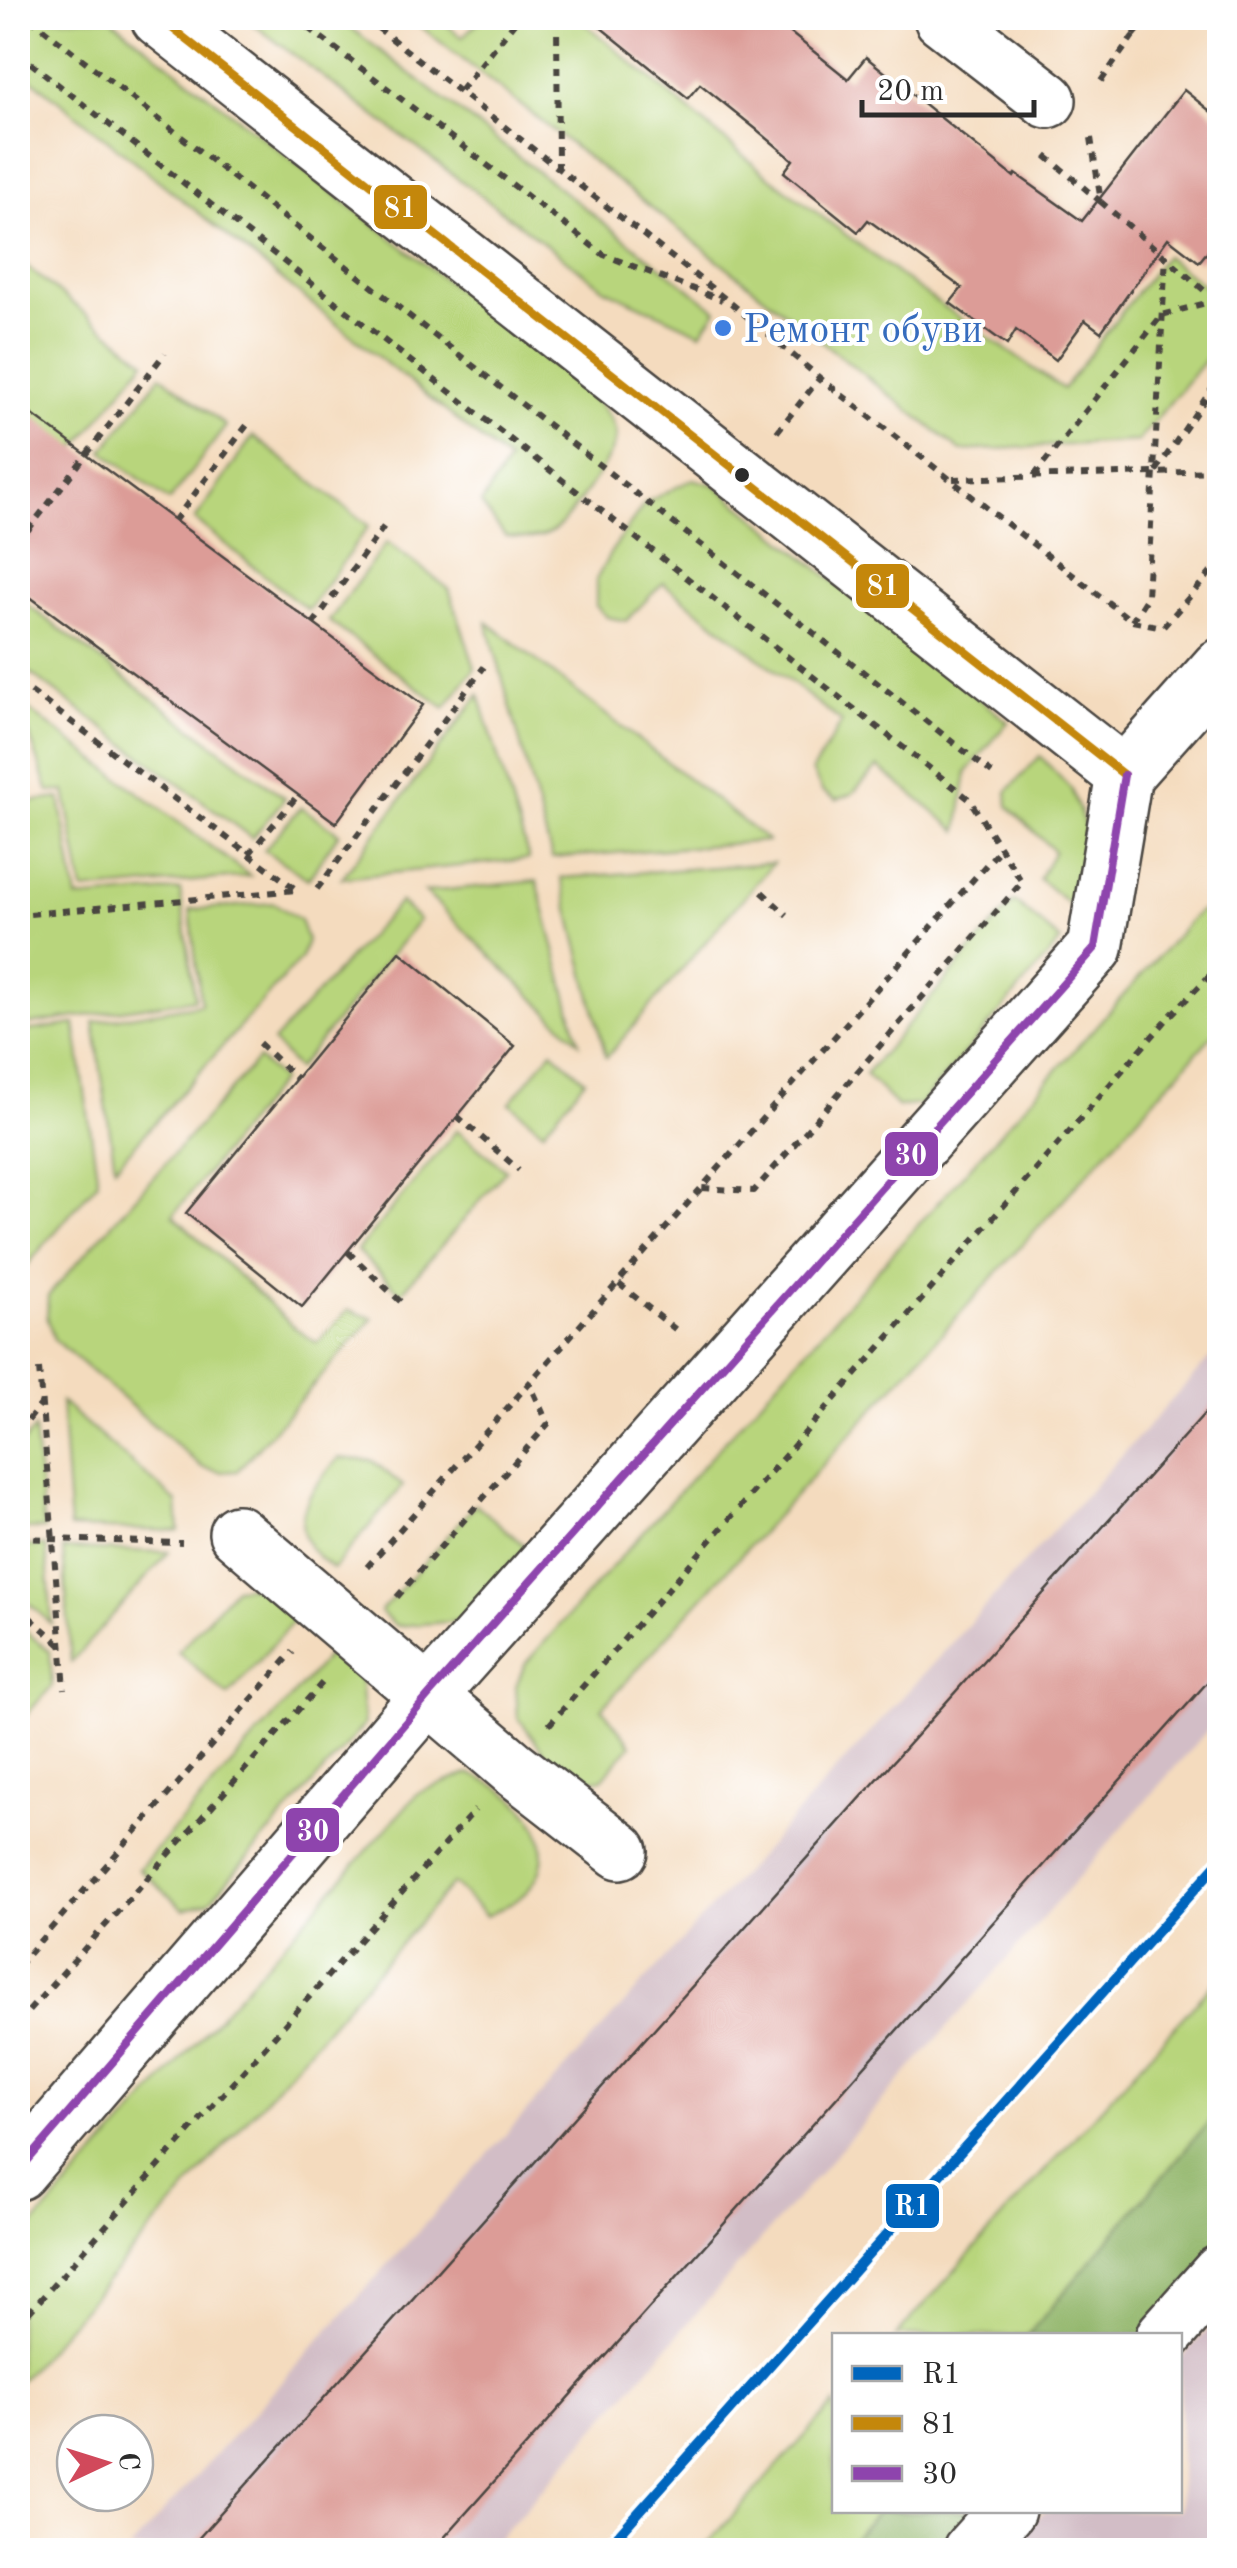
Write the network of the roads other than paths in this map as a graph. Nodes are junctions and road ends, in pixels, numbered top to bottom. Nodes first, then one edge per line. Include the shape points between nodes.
1 (159, 18) edge
2 (942, 18) edge
3 (1072, 94) road end
4 (1220, 667) edge
5 (1124, 775) junction
6 (215, 1538) road end
7 (430, 1694) junction
8 (620, 1851) dead end
9 (18, 2172) edge
10 (1220, 2273) edge
11 (1167, 2333) edge
12 (1004, 2513) edge
13 (971, 2550) edge

1 - 5 street
2 - 3 street
4 - 5 street
5 - 7 street via 1095,948
6 - 7 street via 346,1624
7 - 8 street
7 - 9 street
10 - 11 street
12 - 13 street

